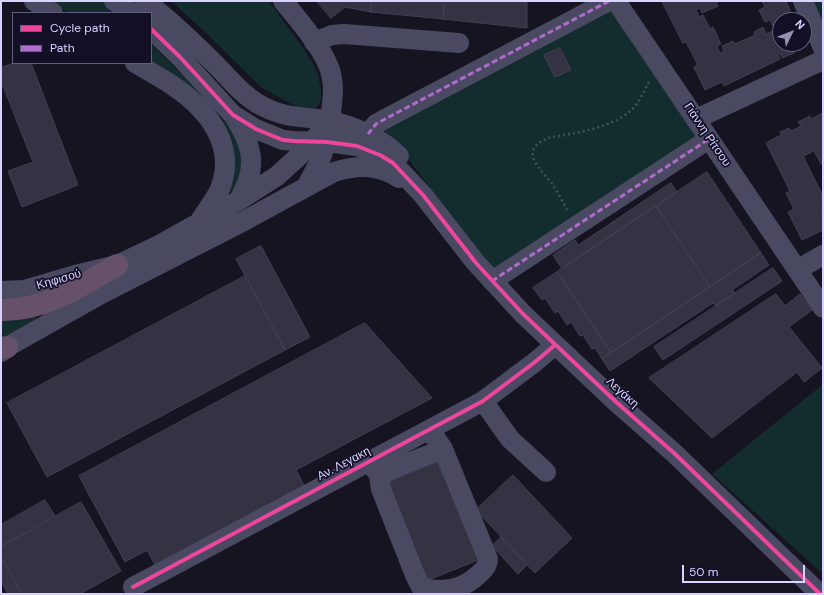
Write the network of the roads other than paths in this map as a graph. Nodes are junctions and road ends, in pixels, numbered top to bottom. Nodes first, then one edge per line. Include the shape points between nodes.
1 (34, 1) edge
2 (145, 1) edge
3 (283, 1) edge
4 (609, 1) edge
5 (616, 1) edge
6 (803, 1) edge
7 (115, 2) edge
8 (51, 12) edge
9 (130, 12) edge
10 (152, 30) edge
11 (314, 42) junction
12 (459, 43) dead end
13 (823, 58) edge
14 (137, 64) edge
15 (233, 114) junction
16 (696, 119) junction
17 (330, 121) junction
18 (368, 134) junction
19 (710, 139) junction
20 (319, 141) junction
21 (306, 187) junction
22 (423, 195) junction
23 (238, 201) junction
24 (198, 223) junction
25 (823, 255) edge
26 (117, 265) junction
27 (796, 270) junction
28 (492, 281) junction
29 (1, 291) edge
30 (823, 308) edge
31 (1, 310) edge
32 (555, 345) junction
33 (3, 349) edge
34 (483, 401) junction
35 (430, 430) junction
36 (444, 449) junction
37 (374, 468) junction
38 (546, 472) dead end
39 (133, 587) dead end
40 (820, 594) edge

1 - 8 street
2 - 17 street via 184,34 254,101 276,113 296,118
3 - 11 street
4 - 18 street via 385,119 376,124
5 - 16 street, Γιάννη Ρίτσου
6 - 13 street
7 - 9 street
10 - 15 street
11 - 12 street via 332,35 344,34
11 - 17 street via 328,65 334,85
13 - 16 street
14 - 24 street via 196,103 214,124 220,138 225,158 223,180 219,191
15 - 20 street via 256,130 279,138
15 - 23 street via 241,126 252,164 248,182
16 - 19 street, Γιάννη Ρίτσου
17 - 18 street
17 - 20 street, Κηφισού
18 - 22 street via 399,156
19 - 27 street, Γιάννη Ρίτσου
19 - 28 street
20 - 21 street via 320,161
20 - 22 street via 357,146 380,155 393,163
20 - 23 street, Κηφισού via 277,176
21 - 22 street via 334,172 351,167 364,167 392,173
21 - 33 street via 101,294
22 - 28 street, Λεγάκη
23 - 24 street, Κηφισού
24 - 26 street, Κηφισού
25 - 27 street
26 - 29 street, Κηφισού via 24,290
26 - 31 highway via 43,304
27 - 30 street, Γιάννη Ρίτσου
28 - 32 street, Λεγάκη
32 - 34 street, Αν. Λεγακη
32 - 40 street, Λεγάκη via 674,453
34 - 35 street, Αν. Λεγακη
34 - 38 street via 510,439
35 - 36 street
35 - 37 street, Αν. Λεγακη
36 - 37 street
36 - 37 street via 488,559 488,564 478,575 457,588 439,590 421,587
37 - 39 street, Αν. Λεγακη

